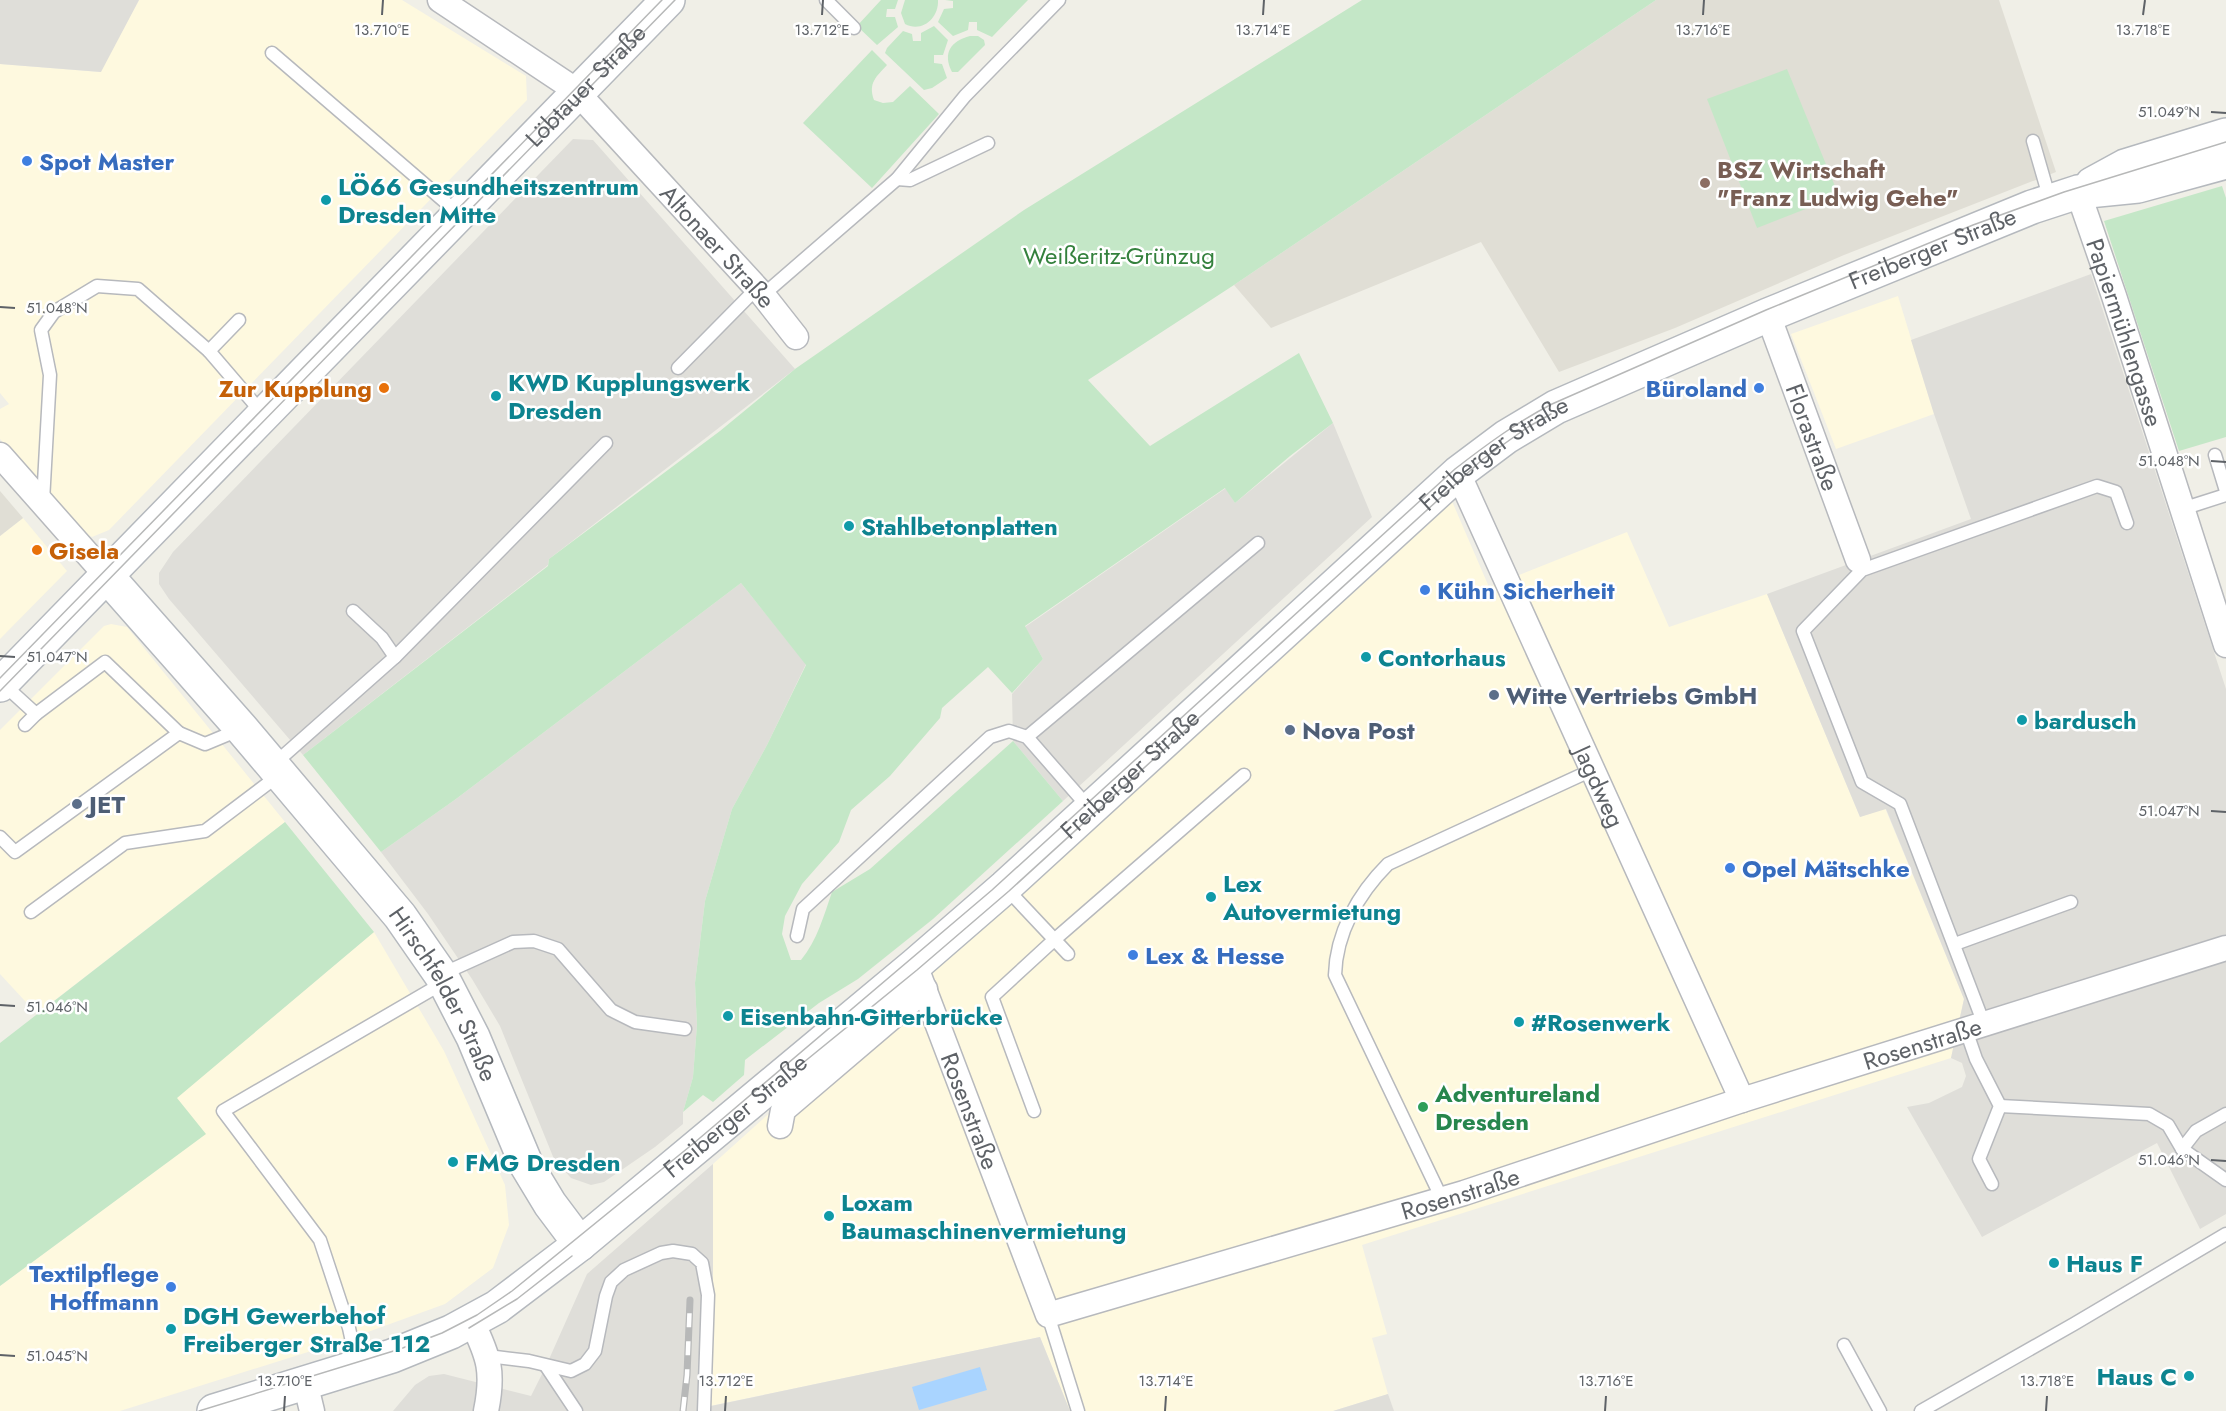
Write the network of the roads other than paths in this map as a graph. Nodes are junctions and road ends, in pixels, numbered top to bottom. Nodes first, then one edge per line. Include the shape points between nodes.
1 (440, 0) edge
2 (669, 0) edge
3 (826, 0) edge
4 (1059, 0) edge
5 (854, 28) dead end
6 (272, 53) dead end
7 (578, 93) junction
8 (2226, 135) edge
9 (2033, 141) dead end
10 (988, 143) dead end
11 (2226, 162) edge
12 (897, 179) junction
13 (2064, 196) junction
14 (459, 214) junction
15 (760, 291) junction
16 (1768, 315) junction
17 (239, 320) dead end
18 (796, 337) dead end
19 (209, 351) junction
20 (678, 368) dead end
21 (264, 414) junction
22 (606, 443) dead end
23 (0, 455) edge
24 (2215, 455) dead end
25 (1458, 474) junction
26 (2226, 491) edge
27 (2226, 495) edge
28 (43, 504) junction
29 (2182, 509) junction
30 (2127, 523) dead end
31 (1258, 543) dead end
32 (1860, 565) junction
33 (106, 575) junction
34 (353, 611) dead end
35 (2226, 645) edge
36 (395, 657) junction
37 (1, 684) edge
38 (36, 714) junction
39 (25, 725) dead end
40 (242, 729) junction
41 (179, 734) junction
42 (1027, 737) junction
43 (276, 770) junction
44 (1592, 770) junction
45 (1244, 775) dead end
46 (1090, 809) junction
47 (0, 837) edge
48 (1005, 887) junction
49 (2071, 902) dead end
50 (31, 912) dead end
51 (797, 936) dead end
52 (1054, 940) junction
53 (1955, 944) junction
54 (2226, 948) edge
55 (1068, 954) dead end
56 (920, 977) junction
57 (443, 979) junction
58 (1975, 1027) junction
59 (686, 1029) dead end
60 (1742, 1100) junction
61 (2000, 1106) junction
62 (1034, 1111) dead end
63 (2226, 1114) edge
64 (780, 1126) dead end
65 (2182, 1149) junction
66 (2226, 1180) edge
67 (1992, 1184) dead end
68 (1442, 1199) junction
69 (2226, 1234) edge
70 (580, 1244) junction
71 (1048, 1315) junction
72 (472, 1322) junction
73 (1844, 1345) dead end
74 (488, 1356) junction
75 (358, 1366) junction
76 (546, 1366) junction
77 (309, 1397) edge
78 (214, 1411) edge
79 (486, 1411) edge
80 (576, 1411) edge
81 (704, 1411) edge
82 (1078, 1411) edge
83 (1880, 1411) edge
84 (1921, 1411) edge

1 - 7 street, Altonaer Straße
2 - 7 street, Löbtauer Straße
3 - 5 lane
4 - 12 lane via 965,96
6 - 14 lane
7 - 14 street, Löbtauer Straße
7 - 15 street, Altonaer Straße
8 - 13 street, Freiberger Straße via 2125,166
9 - 13 lane
10 - 12 lane via 910,180
11 - 13 street, Freiberger Straße via 2138,186
12 - 15 lane
13 - 16 street, Freiberger Straße
13 - 29 street, Papiermühlengasse via 2114,296
14 - 21 street, Löbtauer Straße
15 - 18 street, Altonaer Straße
15 - 20 lane
16 - 25 street, Freiberger Straße via 1556,407 1506,437
16 - 32 street, Florastraße
17 - 19 lane
19 - 21 lane
19 - 28 lane via 138,289 97,286 54,312 41,330 50,375
21 - 33 street, Löbtauer Straße
22 - 36 lane
23 - 28 street
24 - 26 lane
25 - 44 street, Jagdweg
25 - 46 street, Freiberger Straße
27 - 29 lane
28 - 33 street
29 - 35 street, Papiermühlengasse
30 - 32 lane via 2116,492 2097,486
31 - 42 lane
32 - 53 lane via 1803,631 1862,782 1900,804
33 - 37 street, Löbtauer Straße
33 - 40 street, Hirschfelder Straße
34 - 36 lane via 382,638
36 - 43 lane
37 - 38 lane
38 - 39 lane
38 - 41 lane via 105,662
40 - 41 lane via 205,744
40 - 43 street, Hirschfelder Straße
41 - 47 lane via 15,852
42 - 46 lane
42 - 51 lane via 1010,731 990,737 803,909
43 - 50 lane via 205,831 125,843
43 - 57 street, Hirschfelder Straße via 400,915
44 - 60 street, Jagdweg
44 - 68 lane via 1388,864 1355,906 1342,935 1335,975
45 - 52 lane
46 - 48 street, Freiberger Straße
48 - 52 lane
48 - 56 street, Freiberger Straße
49 - 53 lane
52 - 55 lane
52 - 62 lane via 992,997
53 - 58 lane
54 - 58 street, Rosenstraße
56 - 64 street via 783,1110
56 - 70 street, Freiberger Straße
56 - 71 street, Rosenstraße
57 - 59 lane via 513,942 534,941 558,949 611,1010 635,1022
57 - 70 street, Hirschfelder Straße via 473,1037 527,1166
57 - 75 lane via 223,1111 320,1240
58 - 60 street, Rosenstraße
58 - 61 lane via 1976,1059
60 - 68 street, Rosenstraße
61 - 65 lane via 2149,1114 2168,1125
61 - 67 lane via 1979,1159
63 - 65 lane via 2196,1131
65 - 66 lane
68 - 71 street, Rosenstraße
69 - 84 lane
70 - 72 street, Freiberger Straße
71 - 82 lane
72 - 74 street
72 - 75 street, Freiberger Straße via 423,1345
73 - 83 lane
74 - 76 lane
74 - 79 street via 491,1387
75 - 77 street, Freiberger Straße
76 - 80 lane
76 - 81 lane via 571,1371 585,1364 595,1351 611,1282 624,1270 661,1253 692,1254 702,1263 708,1295
77 - 78 street, Freiberger Straße

